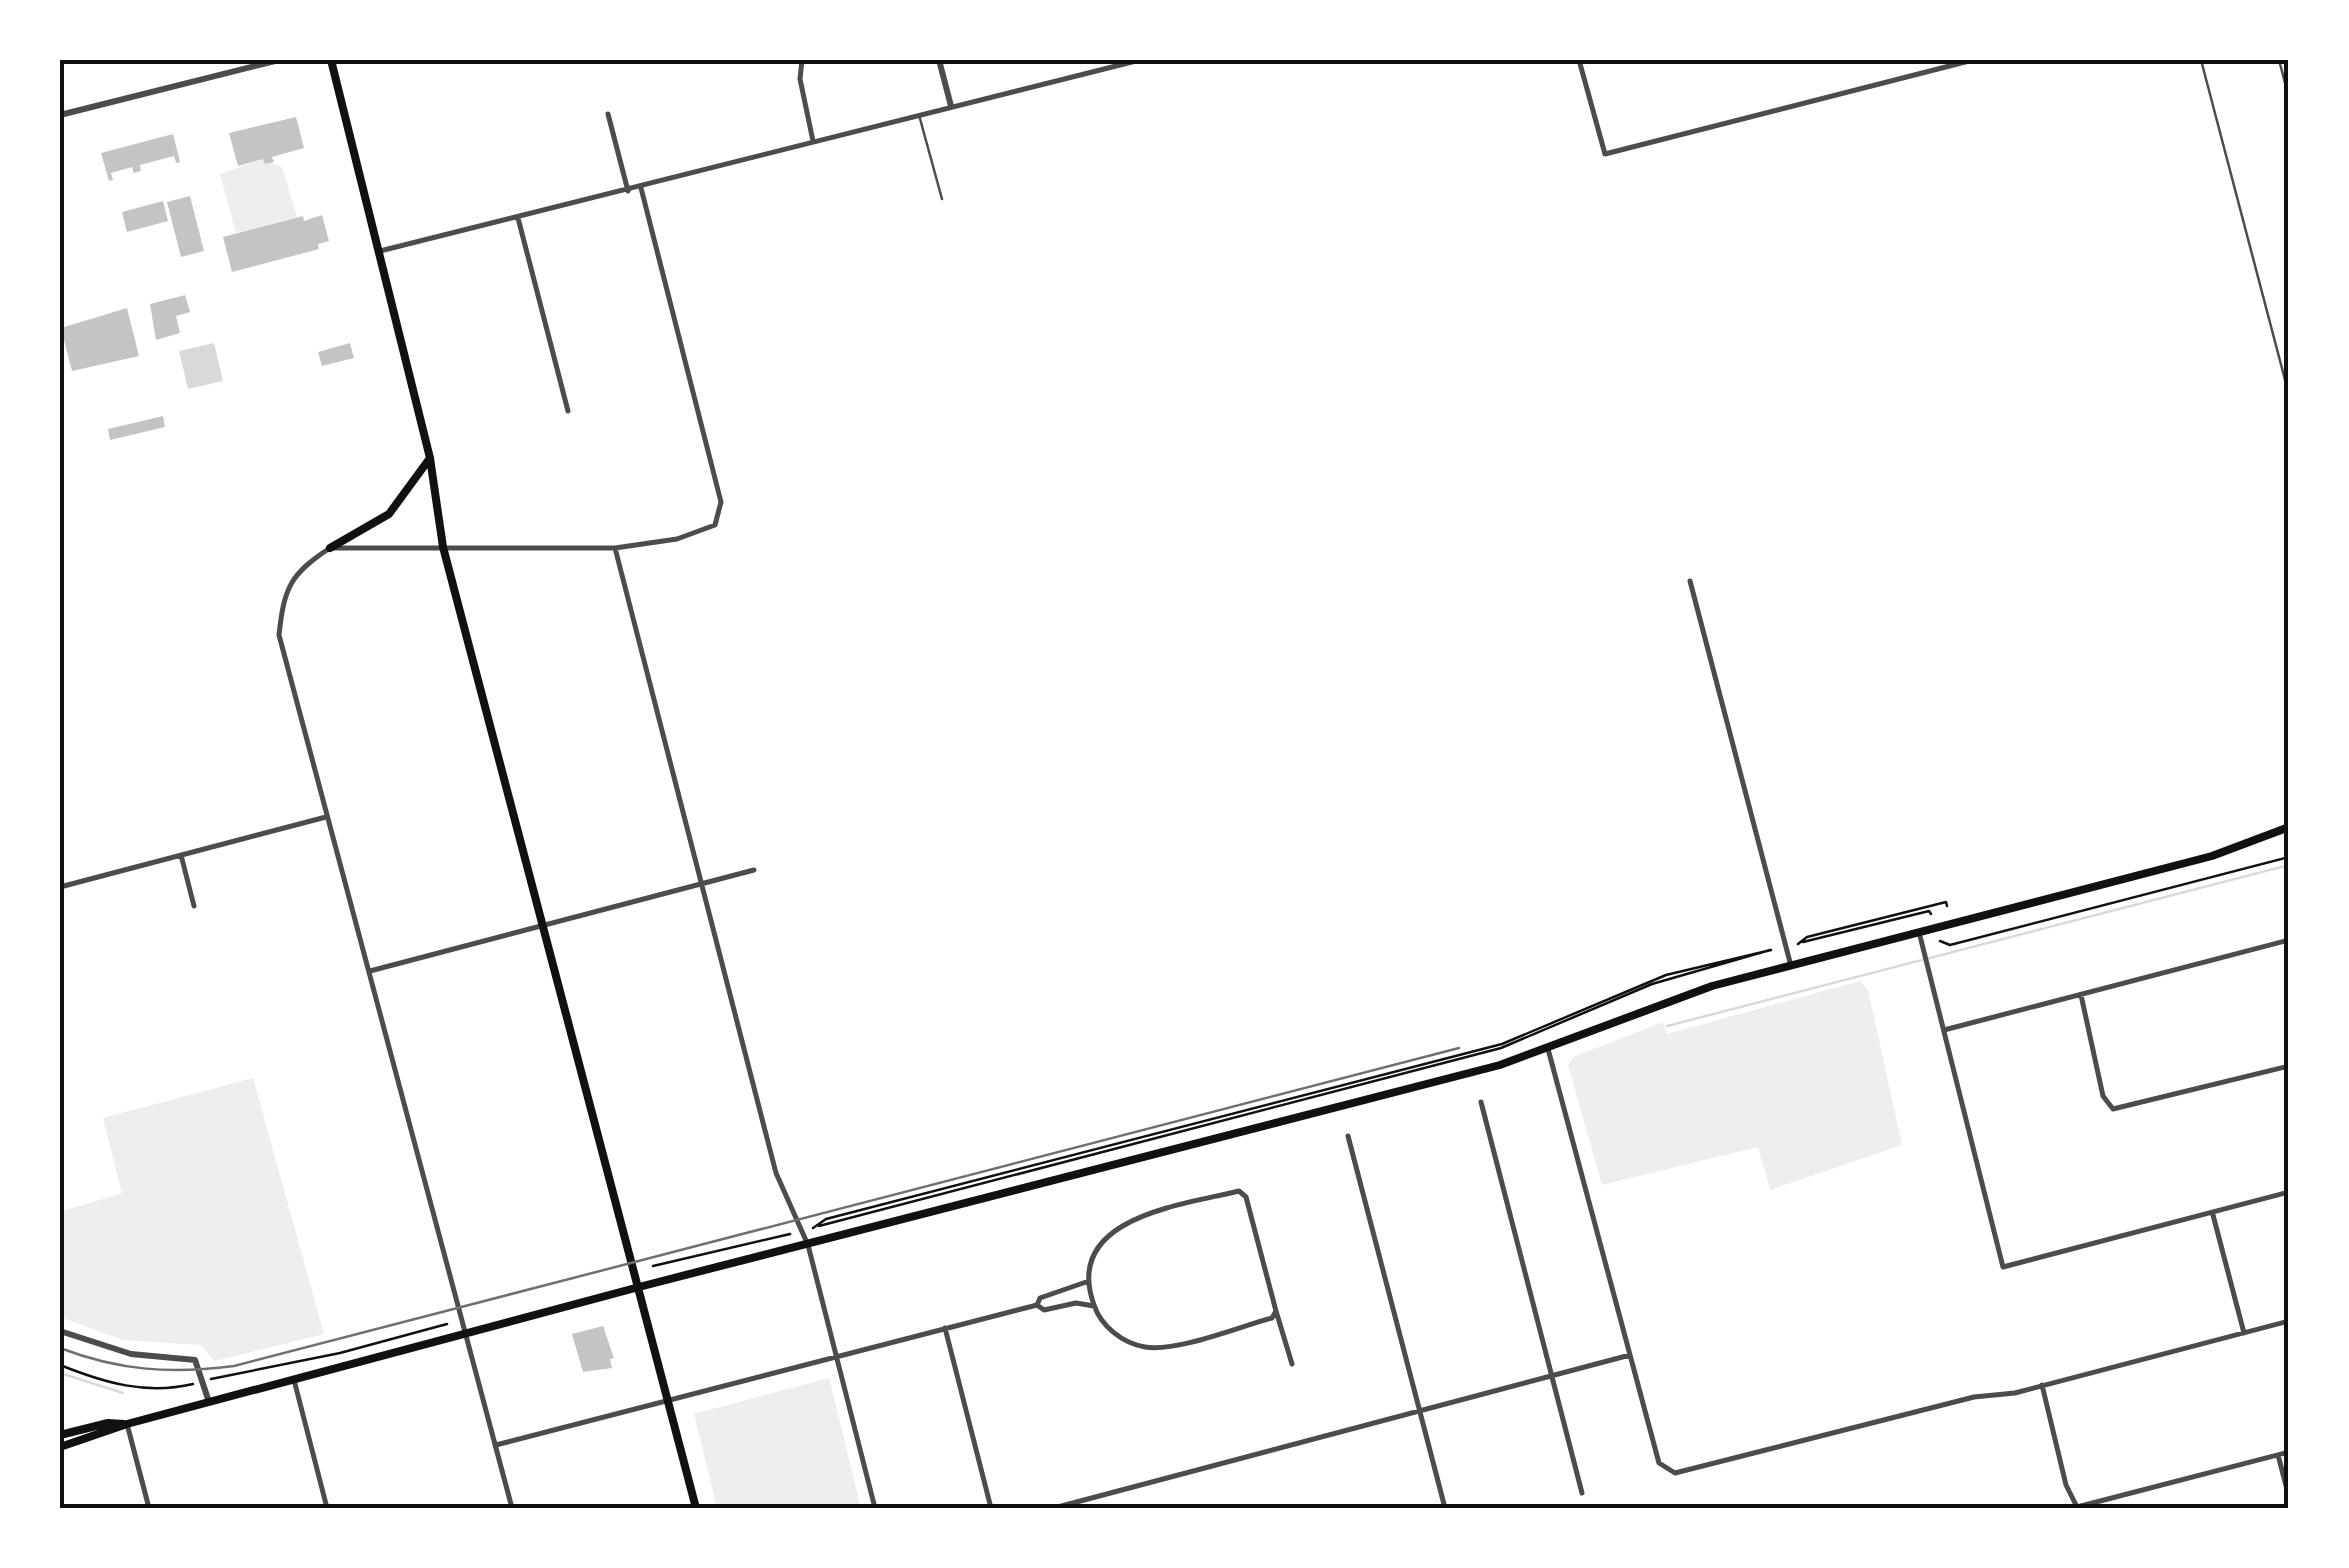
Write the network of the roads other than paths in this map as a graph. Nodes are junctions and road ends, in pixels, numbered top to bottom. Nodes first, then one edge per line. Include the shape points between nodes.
1 (279, 60) edge
2 (331, 60) edge
3 (802, 60) edge
4 (940, 60) edge
5 (1140, 60) edge
6 (1579, 60) edge
7 (1973, 60) edge
8 (2214, 60) edge
9 (2279, 60) edge
10 (2201, 62) edge
11 (2289, 98) edge
12 (951, 106) junction
13 (918, 113) junction
14 (608, 114) dead end
15 (60, 115) edge
16 (813, 141) junction
17 (640, 188) junction
18 (628, 191) junction
19 (942, 199) dead end
20 (518, 218) junction
21 (380, 251) junction
22 (2289, 395) edge
23 (568, 411) dead end
24 (430, 458) junction
25 (443, 547) junction
26 (330, 548) junction
27 (616, 548) junction
28 (1690, 581) dead end
29 (326, 817) junction
30 (2289, 828) edge
31 (181, 855) junction
32 (754, 870) dead end
33 (701, 885) junction
34 (60, 887) edge
35 (194, 906) dead end
36 (542, 926) junction
37 (1919, 932) junction
38 (2289, 940) edge
39 (1791, 966) junction
40 (370, 972) junction
41 (2081, 996) junction
42 (1944, 1030) junction
43 (1548, 1049) junction
44 (2289, 1066) edge
45 (1480, 1102) dead end
46 (1348, 1136) dead end
47 (2289, 1192) edge
48 (2213, 1214) junction
49 (808, 1245) junction
50 (1088, 1281) junction
51 (639, 1287) junction
52 (1036, 1305) junction
53 (1094, 1306) junction
54 (1276, 1312) junction
55 (2289, 1321) edge
56 (945, 1328) junction
57 (60, 1330) edge
58 (2244, 1332) junction
59 (466, 1334) junction
60 (835, 1354) junction
61 (1630, 1355) junction
62 (1292, 1364) dead end
63 (1552, 1377) junction
64 (294, 1380) junction
65 (2042, 1385) junction
66 (668, 1400) junction
67 (209, 1402) junction
68 (1420, 1412) junction
69 (127, 1424) junction
70 (60, 1435) edge
71 (496, 1444) junction
72 (60, 1447) edge
73 (2289, 1452) edge
74 (2278, 1455) junction
75 (1582, 1493) dead end
76 (2289, 1497) edge
77 (2076, 1507) edge
78 (149, 1508) edge
79 (327, 1508) edge
80 (512, 1508) edge
81 (696, 1508) edge
82 (875, 1508) edge
83 (991, 1508) edge
84 (1054, 1508) edge
85 (1445, 1508) edge

1 - 15 street
2 - 21 main road
3 - 16 street
4 - 12 street
5 - 12 street
6 - 7 street via 1605,154
8 - 10 lane
9 - 11 lane
10 - 22 lane
12 - 13 street
13 - 16 street
13 - 19 lane
14 - 18 street
16 - 17 street
17 - 18 street
17 - 27 street via 721,502 715,525 677,539
18 - 20 street
20 - 21 street
20 - 23 street
21 - 24 main road
24 - 25 main road
24 - 26 main road via 388,514
25 - 26 street
25 - 27 street
25 - 36 main road
26 - 29 street via 302,566 283,595 280,635
27 - 33 street
28 - 39 street
29 - 31 street
29 - 40 street
30 - 37 main road via 2212,856
31 - 34 street
31 - 35 street
32 - 33 street
33 - 36 street
33 - 49 street via 776,1173
36 - 40 street
36 - 51 main road
37 - 39 main road
37 - 42 street
38 - 41 street
39 - 43 main road via 1654,1005
40 - 59 street
41 - 42 street
41 - 44 street via 2104,1096 2113,1109
42 - 48 street via 2003,1267
43 - 49 main road
43 - 61 street
45 - 63 street
46 - 68 street
47 - 48 street
48 - 58 street
49 - 51 main road
49 - 60 street
50 - 52 street
50 - 53 street
50 - 54 street via 1102,1240 1120,1225 1240,1191
51 - 59 main road
51 - 66 main road
52 - 53 street
52 - 56 street
53 - 54 street via 1112,1331 1146,1347
54 - 62 street
55 - 58 street
56 - 60 street
56 - 83 street
57 - 67 street via 131,1354 195,1360
58 - 65 street
59 - 64 main road
59 - 71 street
60 - 66 street
60 - 82 street
61 - 63 street
61 - 65 street via 1659,1463 1675,1473
63 - 68 street
63 - 75 street
64 - 67 main road
64 - 79 street
65 - 77 street
66 - 71 street
66 - 81 main road
67 - 69 main road
68 - 84 street
68 - 85 street
69 - 70 main road
69 - 72 main road
69 - 78 street
71 - 80 street
73 - 74 street
74 - 76 street
74 - 77 street

